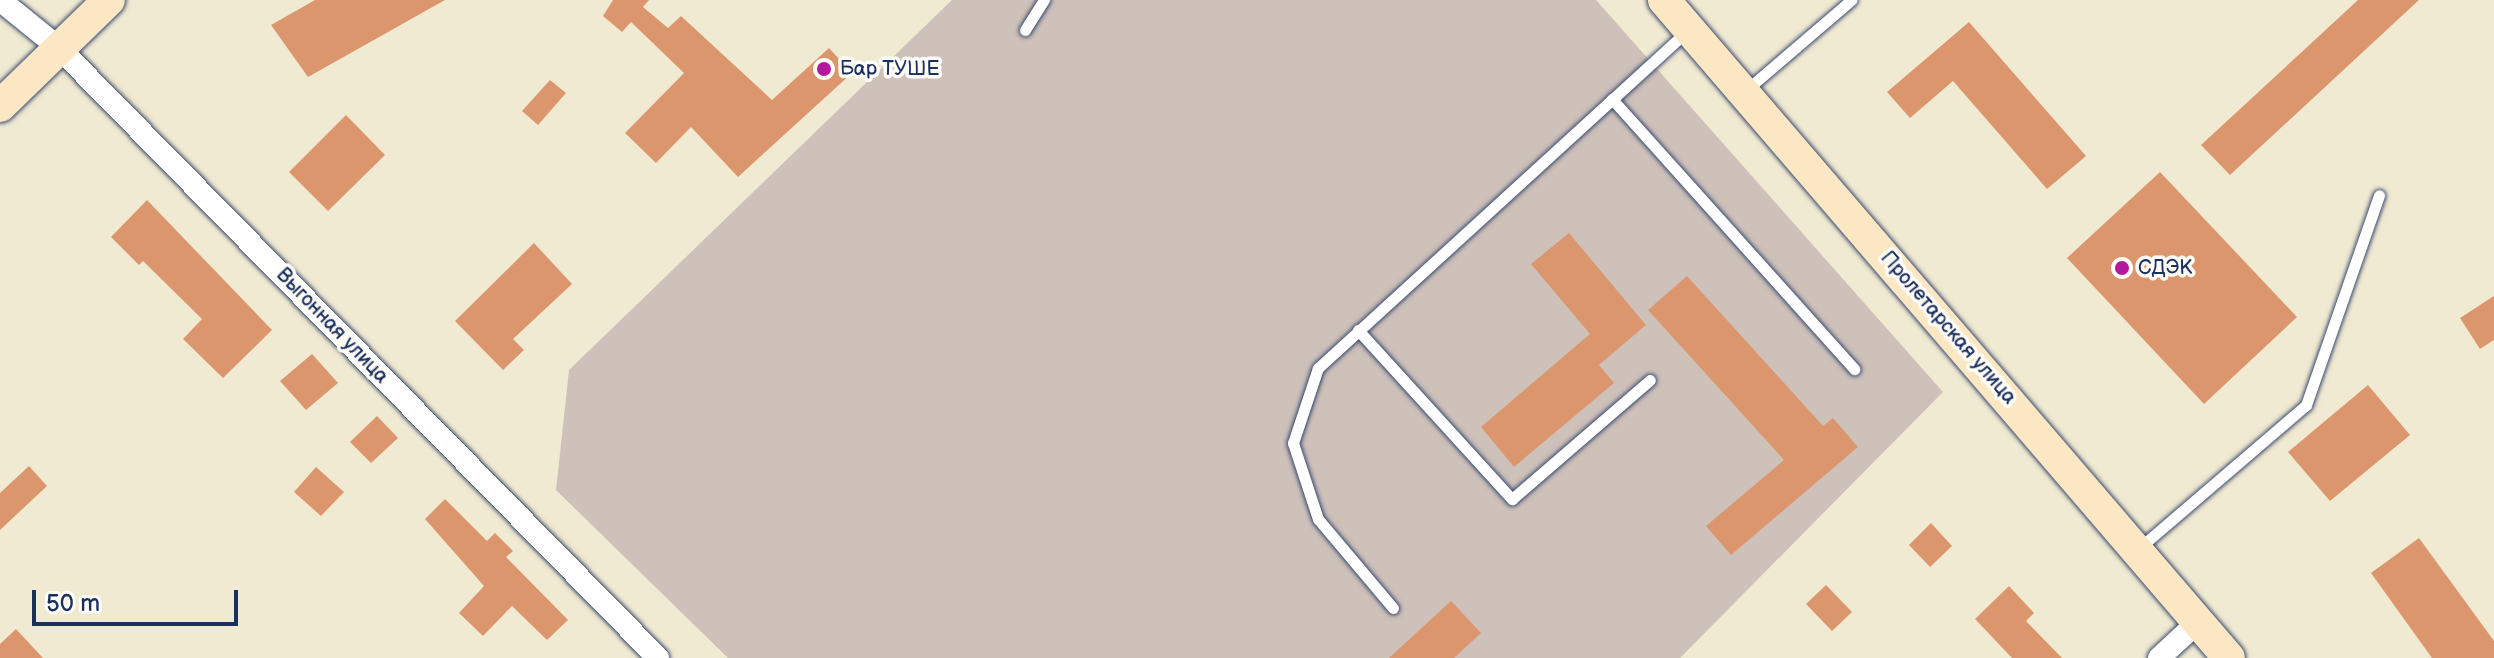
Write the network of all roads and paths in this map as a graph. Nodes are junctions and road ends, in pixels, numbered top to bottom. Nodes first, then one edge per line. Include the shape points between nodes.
1 (0, 0) edge
2 (1044, 0) edge
3 (1664, 0) edge
4 (1851, 0) edge
5 (95, 5) edge
6 (1690, 28) junction
7 (1025, 30) dead end
8 (59, 48) junction
9 (1745, 92) junction
10 (1612, 99) junction
11 (0, 106) edge
12 (2379, 195) dead end
13 (1358, 330) junction
14 (1854, 369) dead end
15 (1650, 380) dead end
16 (2138, 550) junction
17 (1393, 608) dead end
18 (2199, 621) junction
19 (658, 658) edge
20 (2159, 658) edge
21 (2229, 658) edge

1 - 8 street, Выгонная улица
2 - 7 lane
3 - 6 street, Пролетарская улица
4 - 9 lane
5 - 8 street
6 - 9 street, Пролетарская улица
6 - 10 lane
8 - 11 street
8 - 19 street, Выгонная улица
9 - 16 street, Пролетарская улица
10 - 13 lane
10 - 14 lane
12 - 16 lane via 2306,405
13 - 15 lane via 1512,499
13 - 17 lane via 1318,368 1293,443 1318,519
16 - 18 street, Пролетарская улица
18 - 20 street
18 - 21 street, Пролетарская улица

